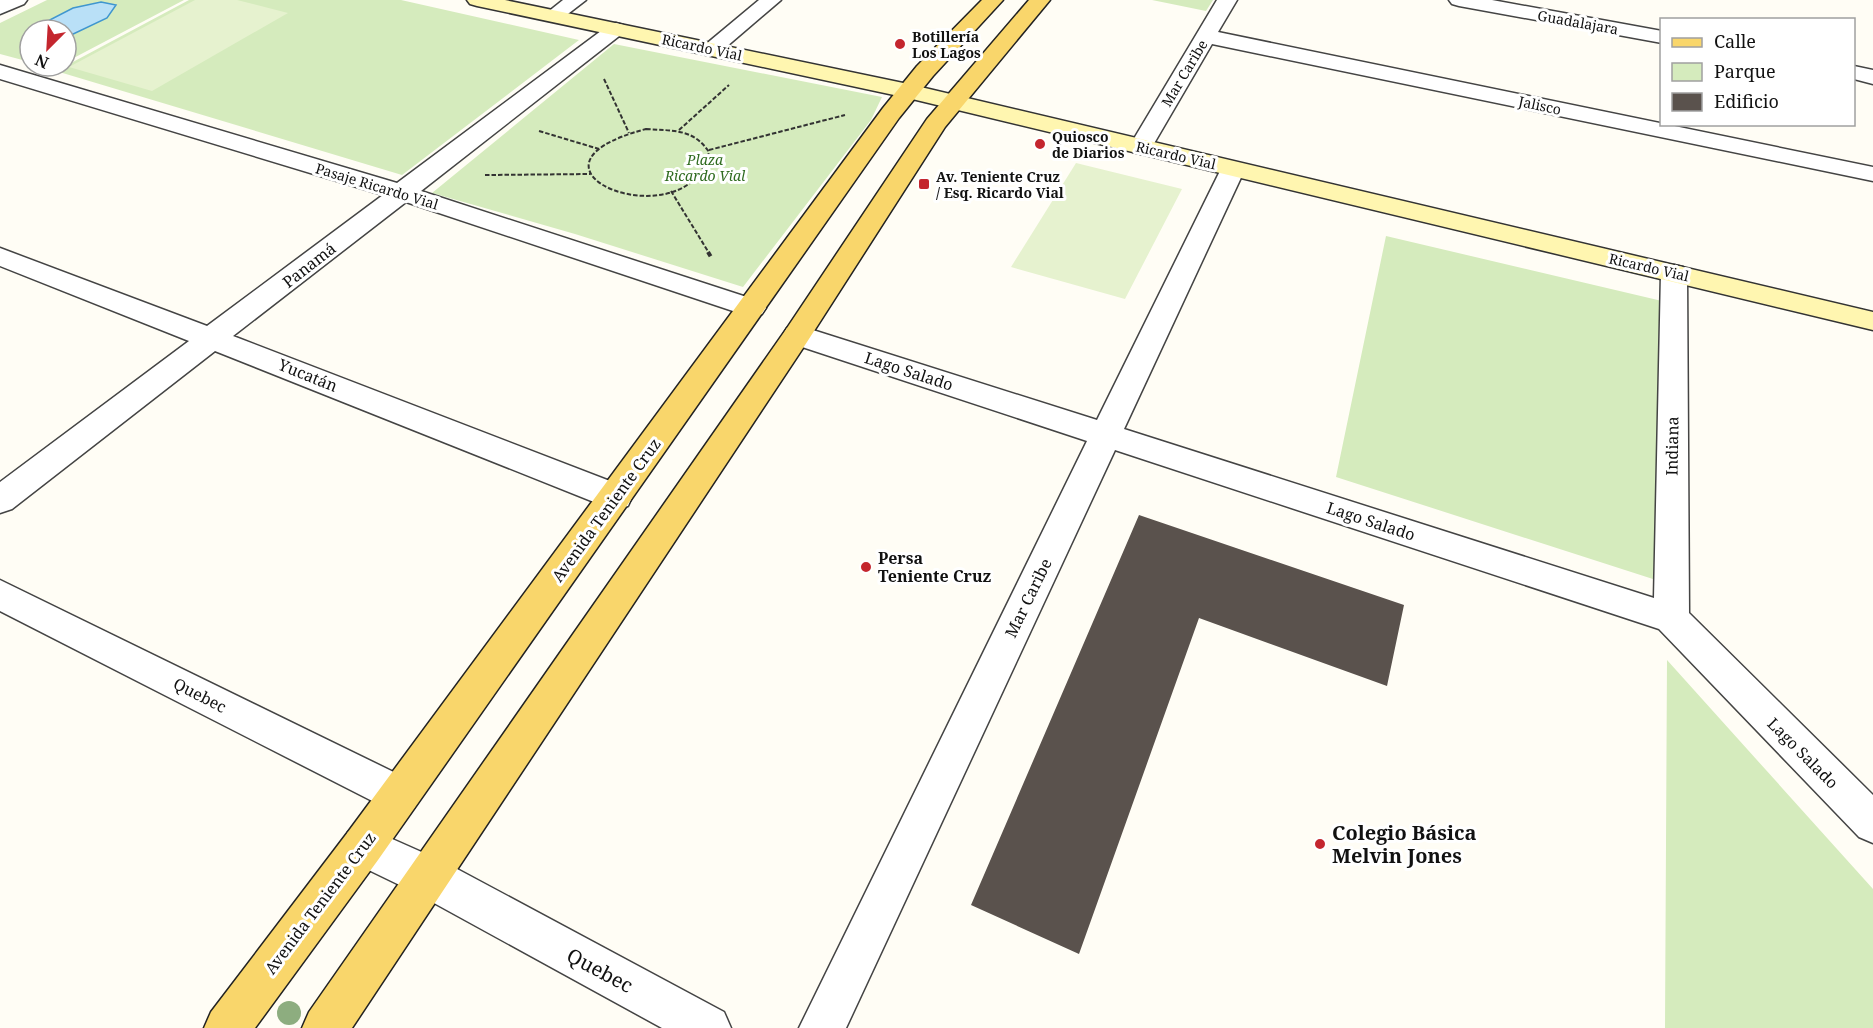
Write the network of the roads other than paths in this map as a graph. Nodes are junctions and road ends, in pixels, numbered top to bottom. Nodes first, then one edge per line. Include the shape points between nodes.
1 (17, 0) edge
2 (477, 0) edge
3 (576, 0) edge
4 (771, 0) edge
5 (993, 0) edge
6 (1040, 0) edge
7 (1227, 0) edge
8 (1459, 0) edge
9 (0, 8) edge
10 (553, 16) junction
11 (616, 29) junction
12 (1206, 36) junction
13 (1660, 38) edge
14 (712, 50) junction
15 (0, 72) edge
16 (1855, 73) edge
17 (1873, 76) edge
18 (31, 81) junction
19 (908, 91) junction
20 (0, 98) edge
21 (952, 102) junction
22 (1141, 147) junction
23 (1233, 169) junction
24 (1873, 174) edge
25 (403, 193) junction
26 (0, 256) edge
27 (1674, 273) junction
28 (752, 308) junction
29 (1873, 321) edge
30 (797, 335) junction
31 (214, 338) junction
32 (1106, 434) junction
33 (615, 497) junction
34 (0, 500) edge
35 (0, 594) edge
36 (1671, 618) junction
37 (400, 795) junction
38 (1873, 824) edge
39 (363, 846) junction
40 (429, 877) junction
41 (227, 1028) edge
42 (325, 1028) edge
43 (708, 1028) edge
44 (822, 1028) edge

1 - 9 street
2 - 10 street, Ricardo Vial
3 - 10 street
4 - 14 street
5 - 19 main road, Avenida Teniente Cruz
6 - 21 main road
7 - 12 street, Mar Caribe
8 - 13 street, Guadalajara
10 - 11 street, Ricardo Vial
11 - 14 street, Ricardo Vial
11 - 25 street, Panamá
12 - 22 street, Mar Caribe
12 - 24 street, Jalisco
14 - 19 street, Ricardo Vial
15 - 18 street, Pasaje Ricardo Vial
16 - 17 street
18 - 20 street
18 - 25 street, Pasaje Ricardo Vial
19 - 21 street, Ricardo Vial
19 - 28 main road, Avenida Teniente Cruz
21 - 22 street, Ricardo Vial
21 - 30 main road
22 - 23 street, Ricardo Vial
23 - 27 street, Ricardo Vial
23 - 32 street, Mar Caribe
25 - 28 street, Pasaje Ricardo Vial
25 - 31 street, Panamá
26 - 31 street, Yucatán
27 - 29 street, Ricardo Vial
27 - 36 street, Indiana
28 - 33 main road, Avenida Teniente Cruz
30 - 32 street, Lago Salado
30 - 40 main road
31 - 33 street, Yucatán
31 - 34 street, Panamá
32 - 36 street, Lago Salado
32 - 44 street, Mar Caribe
33 - 37 main road, Avenida Teniente Cruz
35 - 37 street, Quebec
36 - 38 street, Lago Salado
37 - 39 main road, Avenida Teniente Cruz
39 - 40 street, Quebec
39 - 41 main road, Avenida Teniente Cruz
40 - 42 main road
40 - 43 street, Quebec

